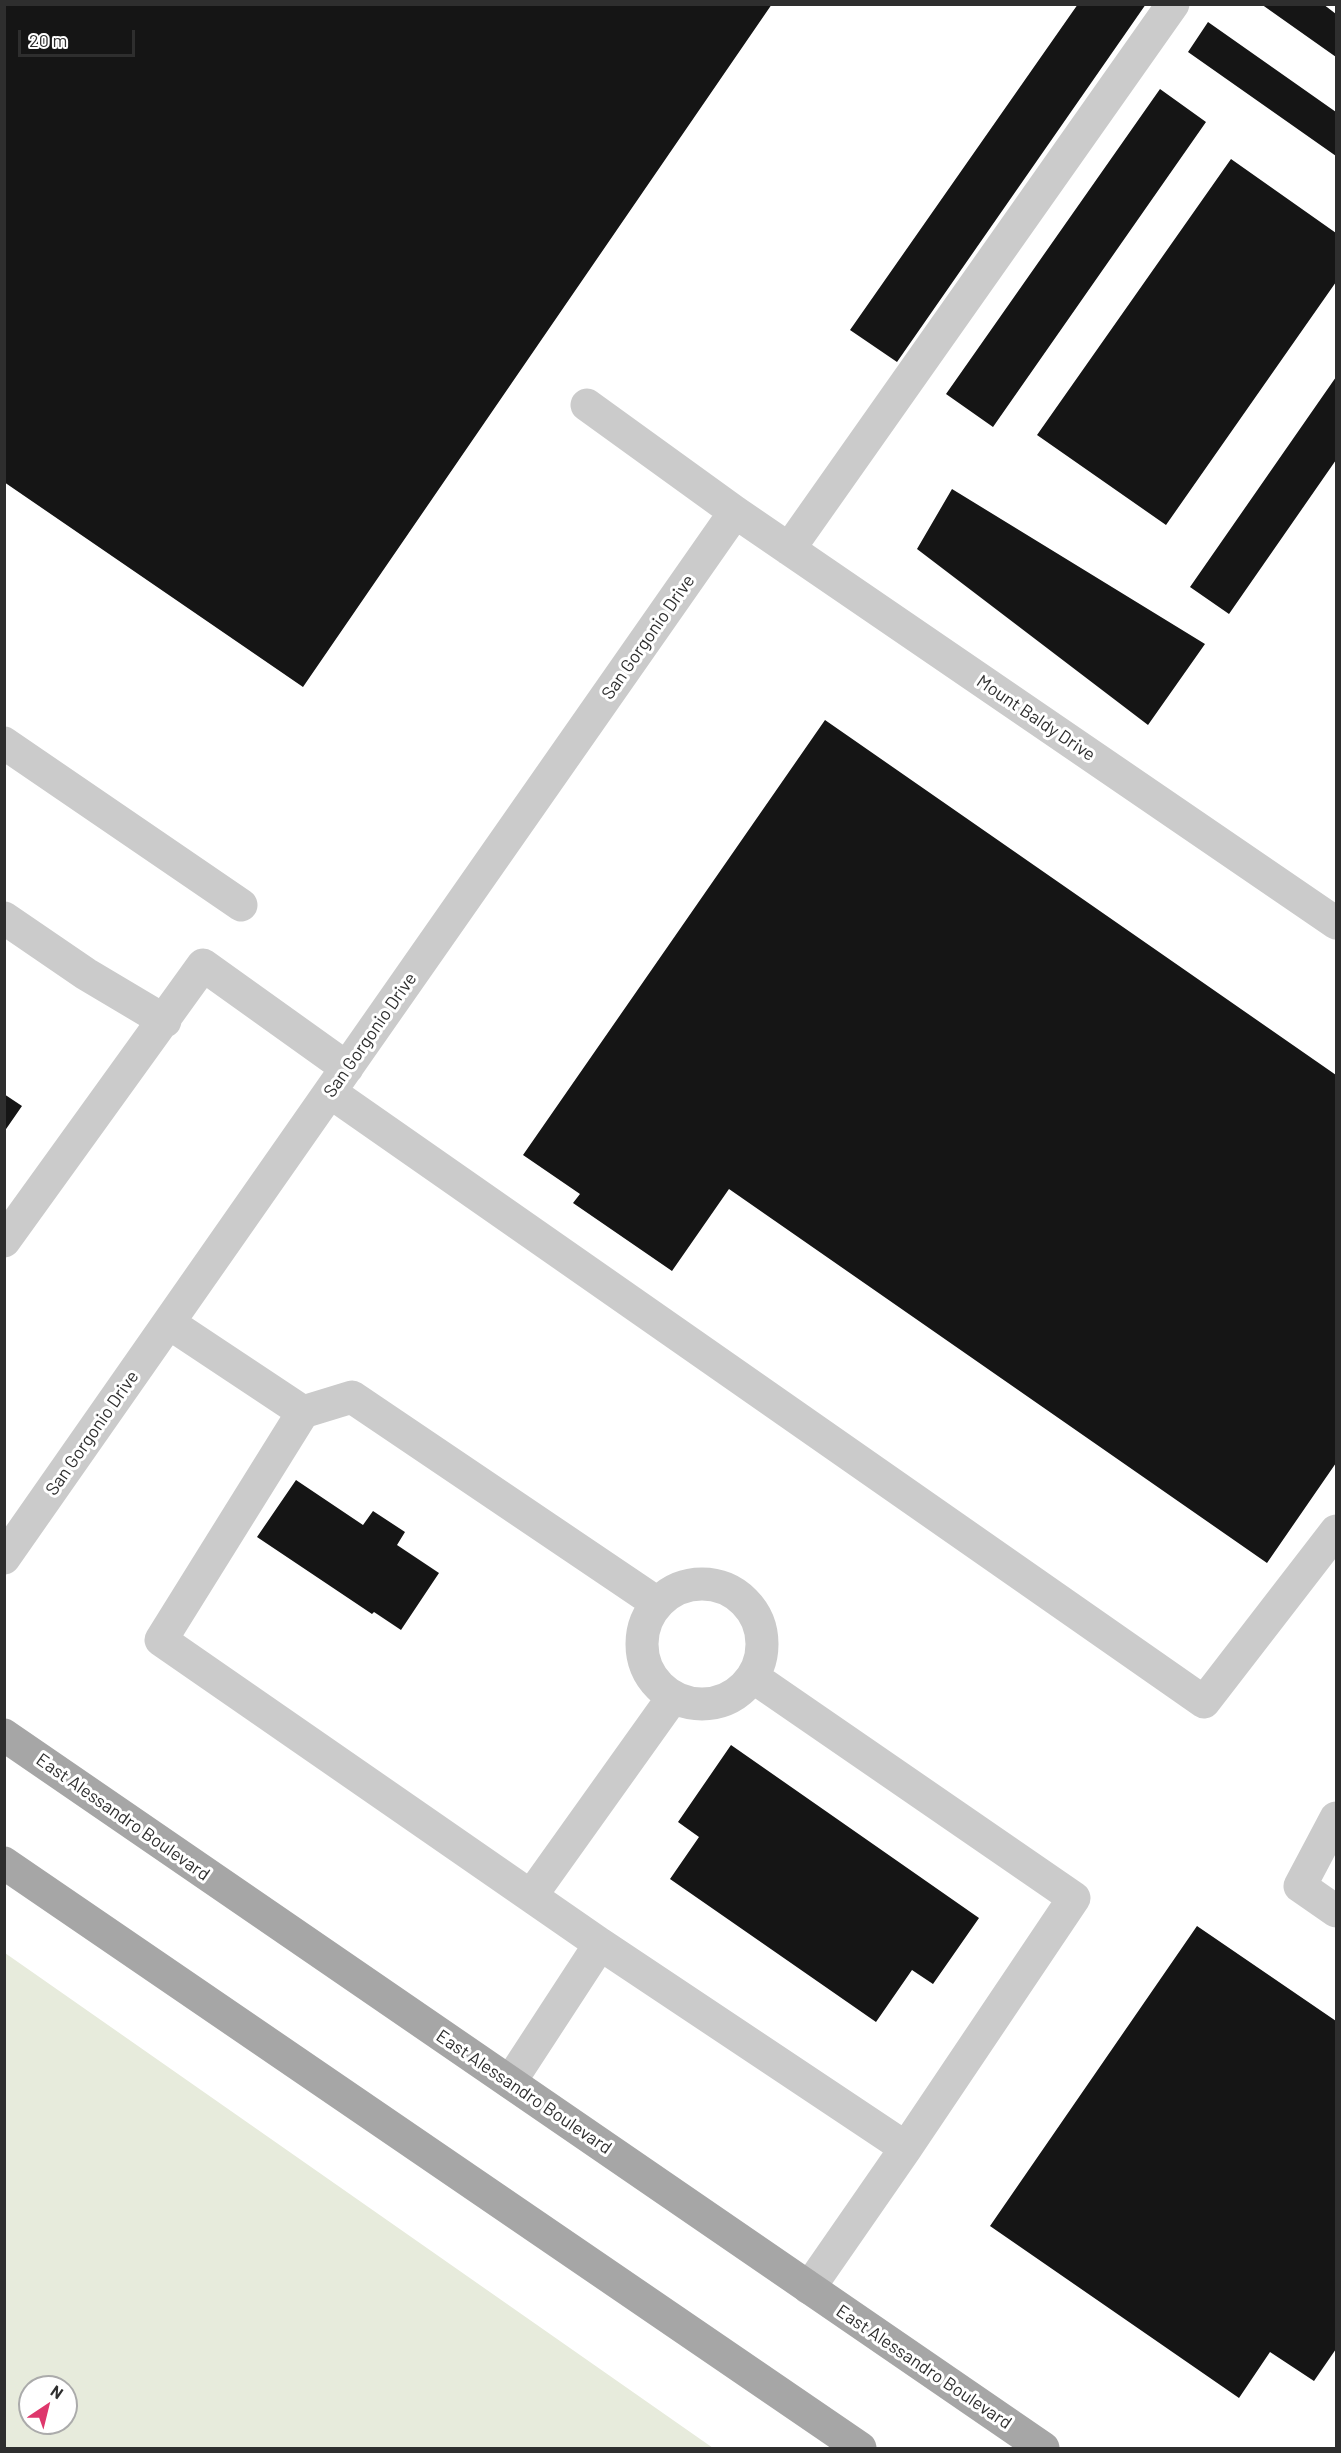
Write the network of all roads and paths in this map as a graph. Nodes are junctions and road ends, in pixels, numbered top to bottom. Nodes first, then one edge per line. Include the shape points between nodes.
1 (1173, 4) edge
2 (587, 405) dead end
3 (735, 512) junction
4 (789, 549) junction
5 (4, 743) edge
6 (241, 905) dead end
7 (4, 918) edge
8 (1336, 923) edge
9 (165, 1021) junction
10 (338, 1080) junction
11 (4, 1241) edge
12 (169, 1323) junction
13 (303, 1412) junction
14 (1336, 1531) edge
15 (4, 1558) edge
16 (657, 1603) junction
17 (753, 1677) junction
18 (673, 1697) junction
19 (4, 1735) edge
20 (1336, 1818) edge
21 (4, 1863) edge
22 (531, 1896) junction
23 (1336, 1911) edge
24 (600, 1944) junction
25 (510, 2082) junction
26 (906, 2148) junction
27 (809, 2288) junction
28 (860, 2448) edge
29 (1043, 2448) edge

1 - 4 street
2 - 3 street, Mount Baldy Drive
3 - 4 street, Mount Baldy Drive
3 - 10 street, San Gorgonio Drive
4 - 8 street, Mount Baldy Drive
5 - 6 street
7 - 9 street
9 - 10 street via 204,965
9 - 11 street
10 - 12 street, San Gorgonio Drive
10 - 14 street via 1204,1702
12 - 13 street
12 - 15 street, San Gorgonio Drive
13 - 16 street via 352,1397
13 - 22 street via 161,1640
16 - 17 street via 692,1584 731,1591 746,1603 760,1629 760,1659
16 - 18 street via 647,1618 642,1654 658,1686
17 - 18 street via 726,1700 690,1703
17 - 26 street via 1074,1898
18 - 22 street
19 - 25 main road, East Alessandro Boulevard
20 - 23 street via 1300,1886
21 - 28 main road
22 - 24 street
24 - 25 street
24 - 26 street
25 - 27 main road, East Alessandro Boulevard
26 - 27 street
27 - 29 main road, East Alessandro Boulevard

